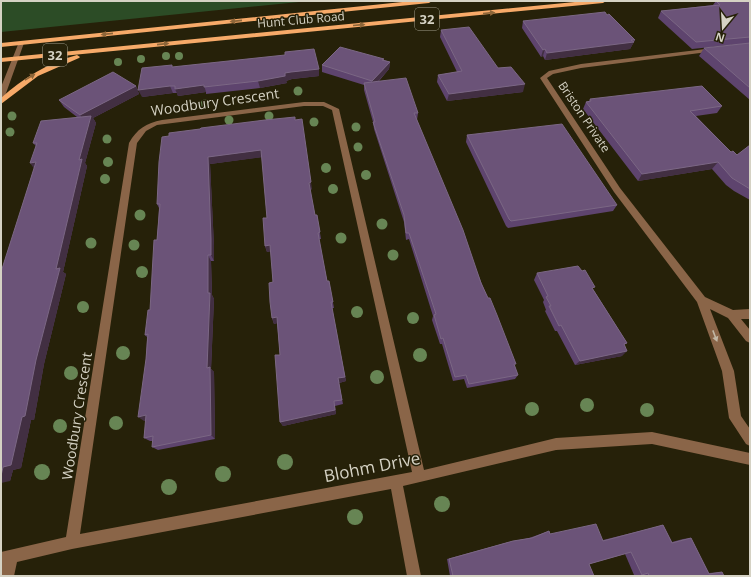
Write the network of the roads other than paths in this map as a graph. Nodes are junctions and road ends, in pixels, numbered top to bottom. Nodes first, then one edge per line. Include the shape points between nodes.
1 (430, 1) edge
2 (603, 1) edge
3 (21, 43) junction
4 (1, 45) edge
5 (721, 49) edge
6 (96, 51) junction
7 (14, 59) junction
8 (1, 60) edge
9 (1, 96) edge
10 (1, 102) edge
11 (701, 300) junction
12 (750, 314) edge
13 (732, 315) junction
14 (750, 338) edge
15 (750, 440) edge
16 (750, 459) edge
17 (419, 476) junction
18 (396, 481) junction
19 (72, 542) junction
20 (6, 558) edge
21 (7, 576) edge
22 (414, 576) edge

1 -> 3 main road, Hunt Club Road / 32
6 -> 2 main road, Hunt Club Road / 32
3 - 4 main road, Hunt Club Road / 32
3 - 7 street
5 - 11 street, Briston Private via 581,66 550,72 543,78 617,190
6 - 7 main road, Hunt Club Road / 32
10 -> 6 main road via 31,76
7 - 8 main road, Hunt Club Road / 32
7 - 9 street
11 - 13 street, Briston Private
11 -> 15 street, Briston Private via 728,371 735,418
12 - 13 street, Briston Private
13 - 14 street, Briston Private
16 - 17 street, Blohm Drive via 652,438 556,444
17 - 18 street, Blohm Drive
17 - 19 street, Woodbury Crescent via 335,109 324,104 304,104 150,124 138,133 133,144
18 - 19 street, Blohm Drive
18 - 22 street
19 - 20 street, Blohm Drive
20 - 21 street

